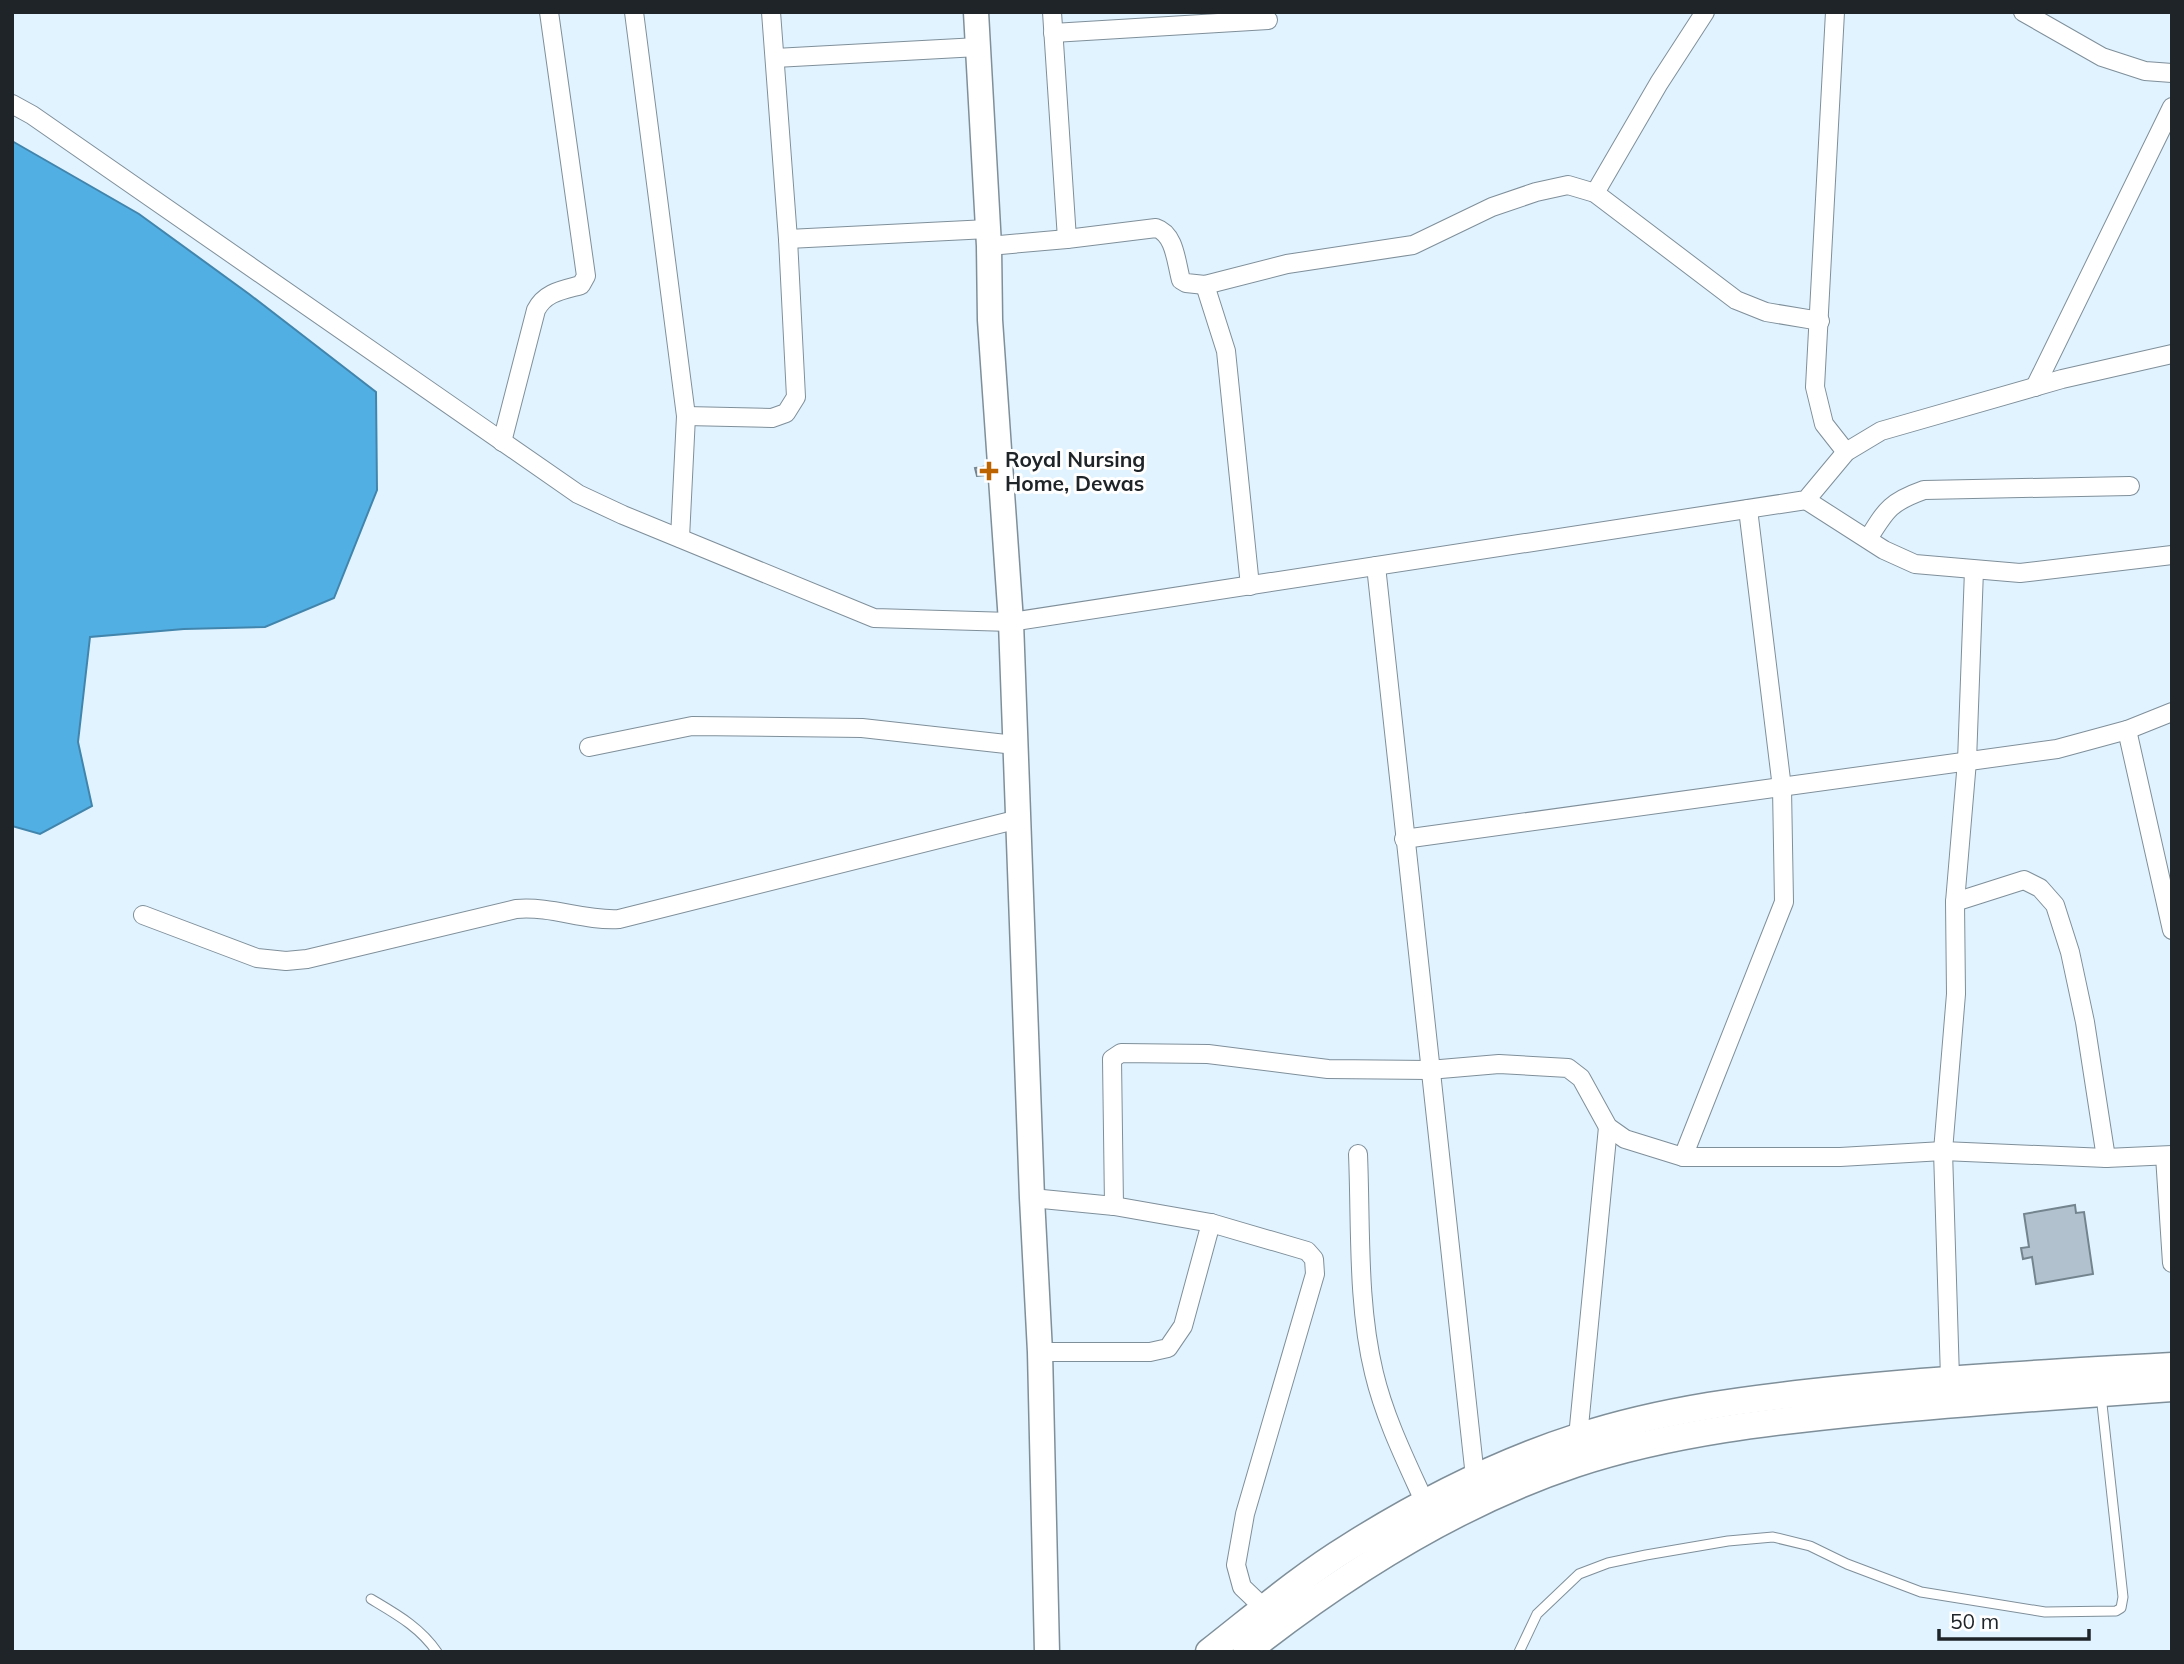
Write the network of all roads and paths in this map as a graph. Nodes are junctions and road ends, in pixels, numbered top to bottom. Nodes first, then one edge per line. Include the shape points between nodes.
1 (549, 12) edge
2 (634, 12) edge
3 (771, 12) edge
4 (976, 12) edge
5 (1052, 12) edge
6 (1705, 12) edge
7 (1835, 12) edge
8 (2023, 12) edge
9 (1268, 20) dead end
10 (1053, 33) junction
11 (978, 47) junction
12 (775, 58) junction
13 (2172, 73) edge
14 (12, 104) edge
15 (2172, 107) edge
16 (1595, 193) junction
17 (989, 237) junction
18 (788, 239) junction
19 (1067, 239) junction
20 (1206, 285) junction
21 (1820, 321) junction
22 (2172, 354) edge
23 (2035, 387) junction
24 (686, 416) junction
25 (502, 442) junction
26 (1846, 452) junction
27 (2130, 486) dead end
28 (1806, 500) junction
29 (1748, 509) junction
30 (680, 538) junction
31 (1868, 540) junction
32 (2172, 555) edge
33 (1376, 566) junction
34 (1974, 569) junction
35 (1250, 586) junction
36 (1011, 622) junction
37 (2172, 712) edge
38 (2127, 730) junction
39 (1015, 745) junction
40 (589, 747) dead end
41 (1967, 761) junction
42 (1782, 788) junction
43 (1019, 819) junction
44 (1404, 839) junction
45 (1955, 902) junction
46 (143, 915) dead end
47 (2172, 930) edge
48 (1429, 1070) junction
49 (1608, 1127) junction
50 (1943, 1151) junction
51 (1358, 1154) dead end
52 (2169, 1156) edge
53 (1683, 1157) junction
54 (2106, 1158) junction
55 (1032, 1198) junction
56 (1114, 1206) junction
57 (1211, 1223) junction
58 (2172, 1263) edge
59 (1040, 1352) junction
60 (2172, 1366) edge
61 (1950, 1378) junction
62 (2172, 1388) edge
63 (2101, 1393) junction
64 (1578, 1437) junction
65 (1475, 1478) junction
66 (1425, 1503) junction
67 (371, 1599) dead end
68 (1264, 1608) junction
69 (437, 1652) edge
70 (1047, 1652) edge
71 (1209, 1652) edge
72 (1246, 1652) edge
73 (1519, 1652) edge

1 - 25 street via 586,276 582,285 541,300
2 - 24 street
3 - 12 street
4 - 11 street
5 - 10 street
6 - 16 street
7 - 21 street
8 - 13 street via 2102,57 2145,71
9 - 10 street
10 - 19 street
11 - 12 street
11 - 17 street
12 - 18 street
14 - 25 street
15 - 23 street
16 - 20 street via 1567,185 1536,192 1492,207 1413,245 1287,264
16 - 21 street via 1735,300 1766,312
17 - 18 street
17 - 19 street
17 - 36 street via 990,320
18 - 24 street via 796,397 786,413 772,418
19 - 20 street via 1156,228 1169,237 1181,279 1186,284
20 - 35 street via 1226,351
21 - 26 street via 1815,387 1824,424
22 - 23 street
23 - 26 street via 1881,431
24 - 30 street
25 - 30 street via 578,494
26 - 28 street
27 - 31 street via 1924,491 1901,498 1885,511
28 - 29 street
28 - 31 street
29 - 33 street
29 - 42 street
30 - 36 street via 874,618
31 - 34 street via 1915,564
32 - 34 street via 2020,573
33 - 35 street
33 - 44 street
34 - 41 street
35 - 36 street
36 - 39 street
37 - 38 street
38 - 41 street via 2057,749
38 - 47 street
39 - 40 street via 862,728 692,726
39 - 43 street
41 - 42 street
41 - 45 street
42 - 44 street
42 - 53 street via 1784,902
43 - 46 street via 619,919 516,909 307,959 257,958
43 - 55 street
44 - 48 street
45 - 50 street via 1956,994
45 - 54 street via 2024,880 2040,888 2055,905 2082,1010
48 - 49 street via 1499,1064 1568,1068 1581,1078
48 - 56 street via 1328,1069 1208,1054 1121,1053 1112,1059
48 - 65 street
49 - 53 street via 1625,1139
49 - 64 street
50 - 53 street via 1840,1157
50 - 54 street
50 - 61 street
51 - 66 street via 1365,1317 1373,1372 1386,1417
52 - 54 street
52 - 58 street
55 - 56 street
55 - 59 street
56 - 57 street
57 - 59 street via 1183,1326 1168,1348
57 - 68 street via 1307,1251 1314,1259 1315,1274 1245,1514 1236,1565 1242,1587
59 - 70 street
60 - 61 main road
61 - 64 main road via 1766,1396 1679,1411
62 - 63 main road
63 - 72 main road via 1774,1421 1678,1437 1575,1464 1478,1503 1385,1554
63 - 73 lane via 2123,1597 2116,1611 2045,1612 1921,1592 1811,1546 1773,1537 1646,1555 1579,1574 1537,1614
64 - 65 main road
65 - 66 main road
66 - 68 main road via 1348,1547
67 - 69 lane via 408,1621
68 - 71 main road

